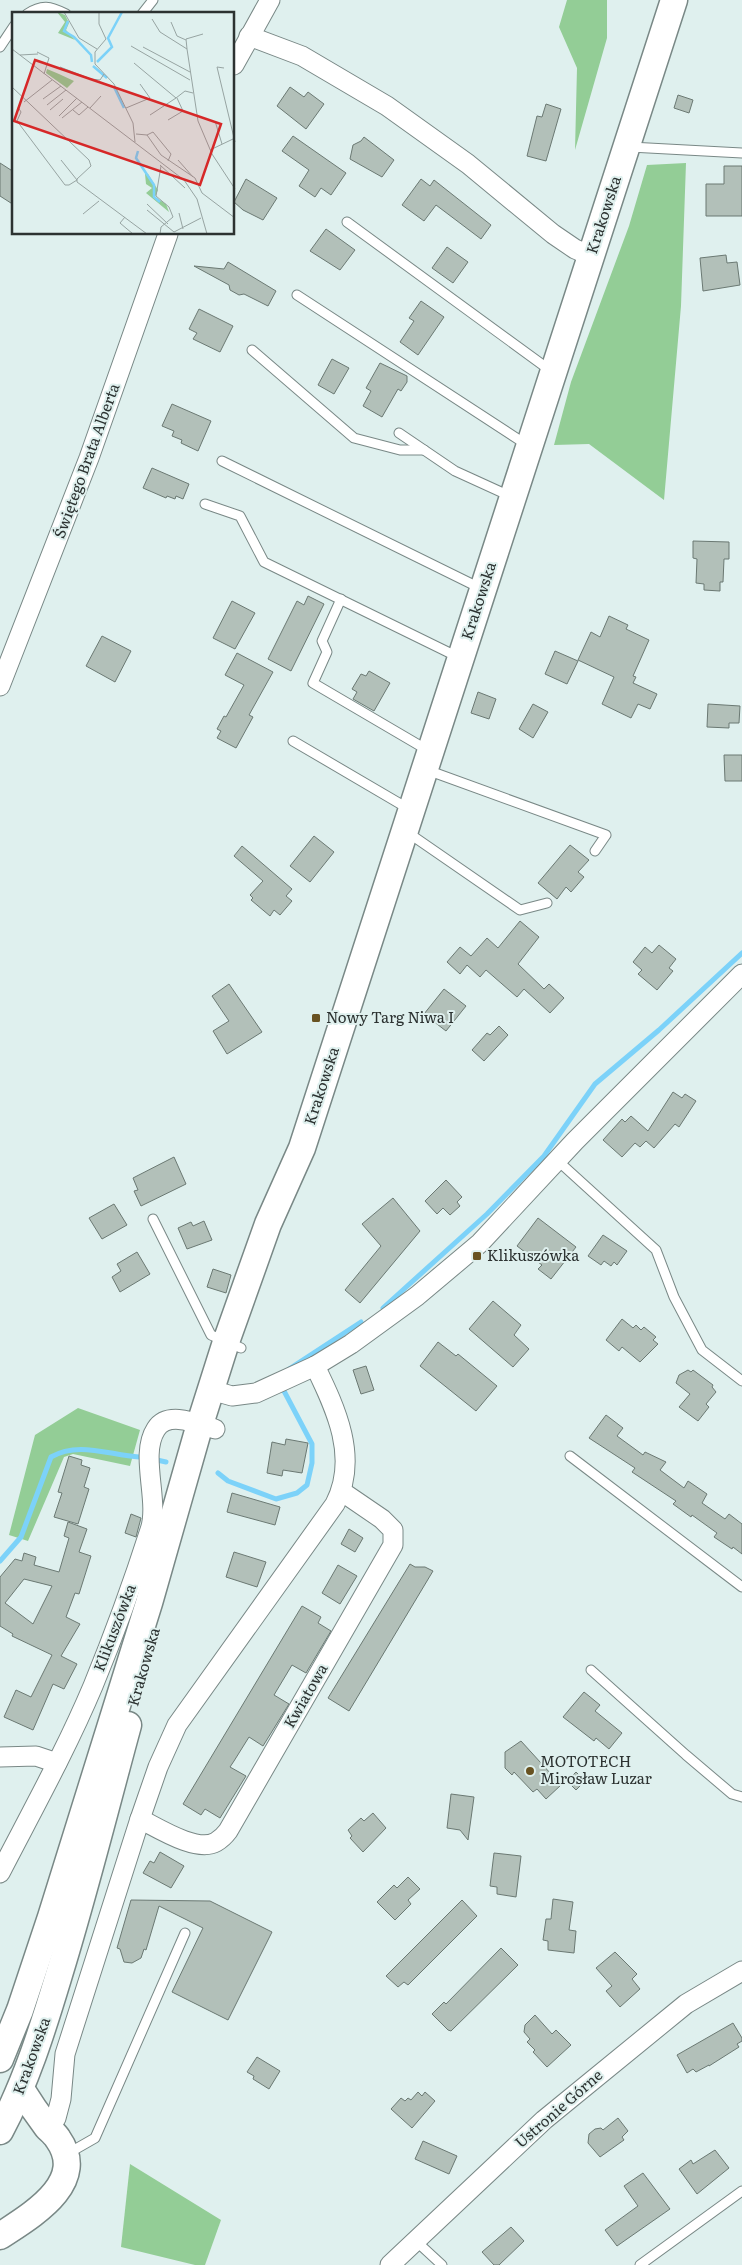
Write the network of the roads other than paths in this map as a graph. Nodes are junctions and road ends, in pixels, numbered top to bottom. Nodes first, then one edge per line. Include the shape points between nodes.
1 (153, 0) edge
2 (270, 0) edge
3 (674, 0) edge
4 (30, 12) edge
5 (62, 12) edge
6 (144, 12) edge
7 (12, 29) edge
8 (249, 36) junction
9 (0, 47) edge
10 (235, 63) edge
11 (627, 146) junction
12 (742, 153) edge
13 (347, 222) dead end
14 (168, 235) edge
15 (591, 256) junction
16 (297, 295) dead end
17 (252, 350) dead end
18 (553, 373) junction
19 (399, 433) dead end
20 (529, 446) junction
21 (424, 450) junction
22 (222, 461) dead end
23 (513, 497) junction
24 (205, 504) dead end
25 (483, 589) junction
26 (341, 599) junction
27 (461, 658) junction
28 (0, 686) edge
29 (293, 741) dead end
30 (428, 760) junction
31 (408, 821) junction
32 (595, 851) dead end
33 (547, 903) dead end
34 (742, 974) edge
35 (557, 1160) junction
36 (153, 1219) dead end
37 (234, 1345) junction
38 (315, 1366) junction
39 (742, 1382) edge
40 (218, 1392) junction
41 (207, 1427) junction
42 (570, 1456) dead end
43 (342, 1491) junction
44 (742, 1586) edge
45 (591, 1670) dead end
46 (0, 1757) edge
47 (57, 1763) junction
48 (742, 1797) edge
49 (140, 1819) junction
50 (0, 1872) edge
51 (185, 1933) dead end
52 (742, 1971) edge
53 (0, 2059) edge
54 (21, 2089) junction
55 (49, 2130) junction
56 (0, 2131) edge
57 (65, 2155) junction
58 (742, 2191) edge
59 (0, 2236) edge
60 (416, 2241) junction
61 (390, 2265) edge
62 (442, 2265) edge
63 (640, 2265) edge

1 - 6 lane
2 - 8 street
3 - 11 main road, Krakowska
4 - 5 lane via 48,5
7 - 9 lane
8 - 10 street
8 - 15 street via 302,56 387,106 468,164 553,234
11 - 12 lane
11 - 15 main road, Krakowska
13 - 18 lane
14 - 28 street, Świętego Brata Alberta via 89,458
15 - 18 main road, Krakowska
16 - 20 lane
17 - 21 lane via 354,438 400,450
18 - 20 main road, Krakowska
19 - 21 lane
20 - 23 main road, Krakowska
21 - 23 lane via 455,471
22 - 25 lane
23 - 25 main road, Krakowska
24 - 26 lane via 240,516 264,562
25 - 27 main road, Krakowska
26 - 27 lane
26 - 30 lane via 322,642 327,652 313,683
27 - 30 main road, Krakowska
29 - 31 lane
30 - 31 main road, Krakowska
30 - 32 lane via 606,835
31 - 33 lane via 520,910
31 - 37 main road, Krakowska via 302,1148 268,1224
34 - 35 street
35 - 38 street via 480,1243 417,1296
35 - 39 lane via 656,1250 674,1297 702,1350
36 - 37 lane via 210,1335
37 - 40 main road, Krakowska
38 - 40 street via 256,1393
38 - 43 street via 332,1400 345,1448 346,1478
40 - 41 main road, Krakowska
41 - 47 street, Klikuszówka via 174,1419 164,1421 153,1434 151,1527 124,1608
41 - 53 main road, Krakowska via 51,1917
41 - 54 main road, Krakowska via 69,1943
42 - 44 lane
43 - 49 street via 177,1725
43 - 49 street, Kwiatowa via 393,1530 393,1545 228,1831 215,1843 200,1845
45 - 48 lane via 732,1794
46 - 47 street via 36,1756
47 - 50 street, Klikuszówka
49 - 55 street via 65,2054 61,2099
51 - 57 lane via 95,2138
52 - 60 street, Ustronie Górne via 686,2004 544,2120
54 - 55 main road
54 - 56 main road, Krakowska
55 - 56 main road via 19,2125
55 - 57 main road via 57,2137
57 - 59 main road via 64,2173 49,2201
58 - 63 lane
60 - 61 street, Ustronie Górne
60 - 62 lane

